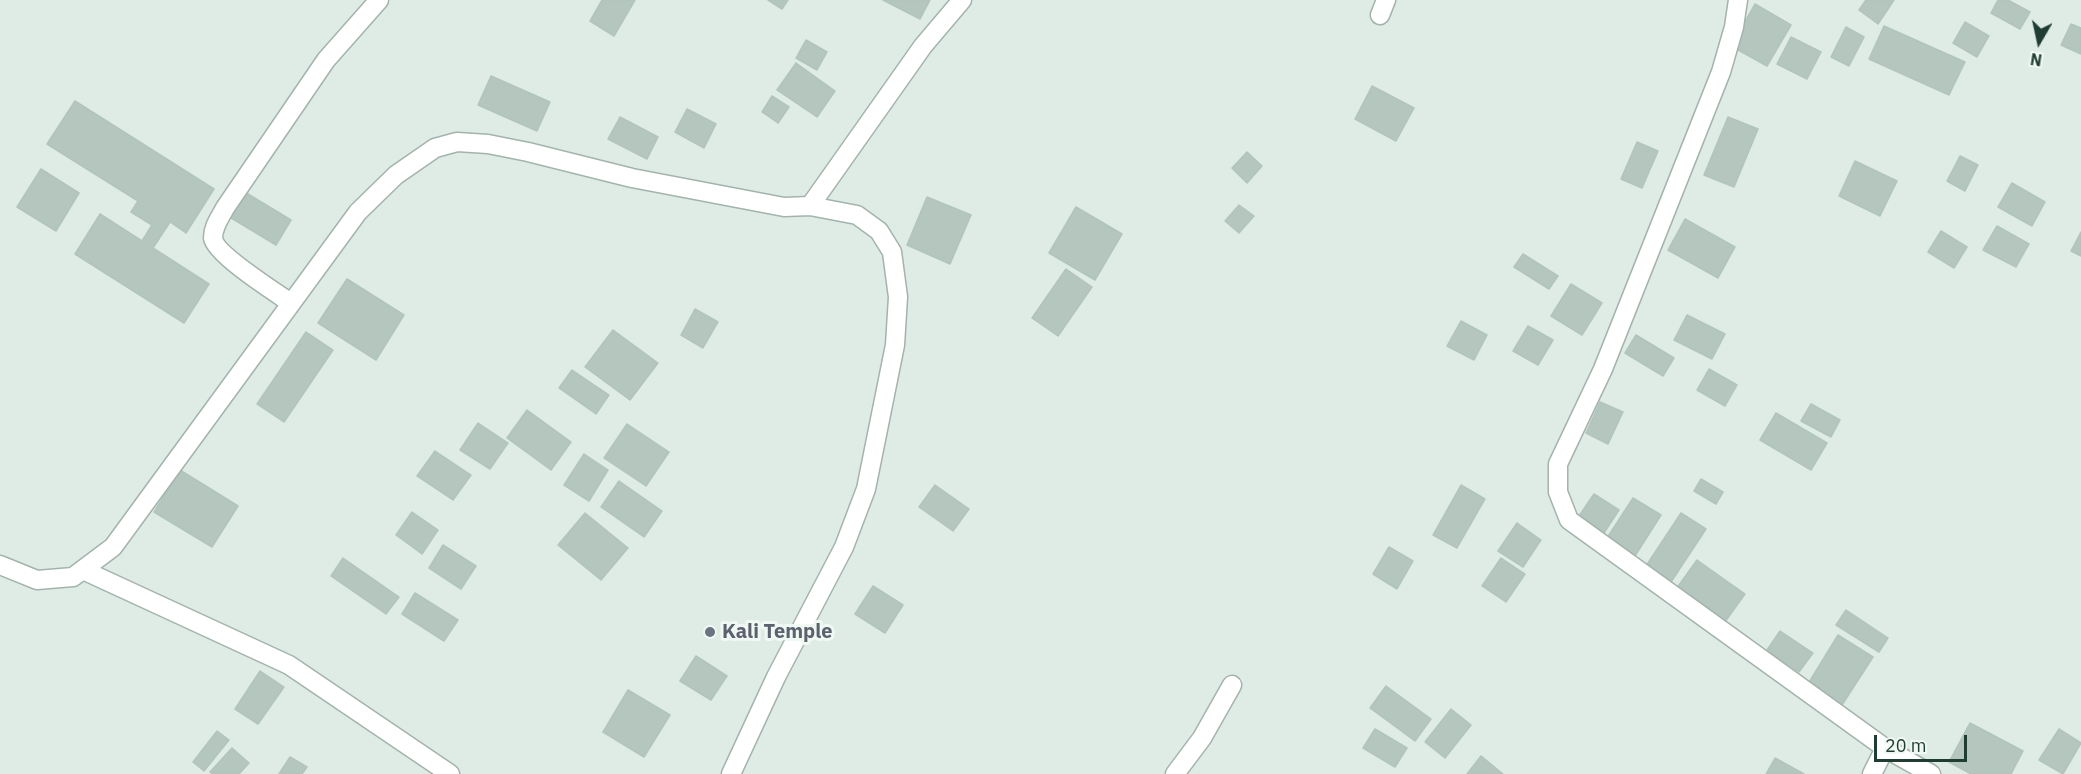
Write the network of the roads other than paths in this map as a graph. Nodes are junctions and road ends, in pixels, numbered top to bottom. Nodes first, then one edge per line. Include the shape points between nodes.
1 (378, 0) edge
2 (962, 0) edge
3 (1738, 0) edge
4 (810, 206) junction
5 (291, 303) junction
6 (0, 565) edge
7 (83, 570) junction
8 (1232, 685) dead end
9 (1884, 748) junction
10 (439, 771) edge
11 (731, 774) edge
12 (1175, 774) edge
13 (1872, 774) edge
14 (1931, 774) edge

1 - 5 street via 326,60 214,228 213,241 221,253
2 - 4 street via 923,46
3 - 9 street via 1720,72 1602,369 1558,464 1558,492 1569,520
4 - 5 street via 784,207 632,178 488,144 457,142 435,148 396,175 358,212
4 - 11 street via 857,215 879,231 892,252 898,297 894,345 866,489 844,547
5 - 7 street via 113,547
6 - 7 street via 38,580 73,578
7 - 10 street via 289,665
8 - 12 street via 1202,738
9 - 13 street
9 - 14 street

